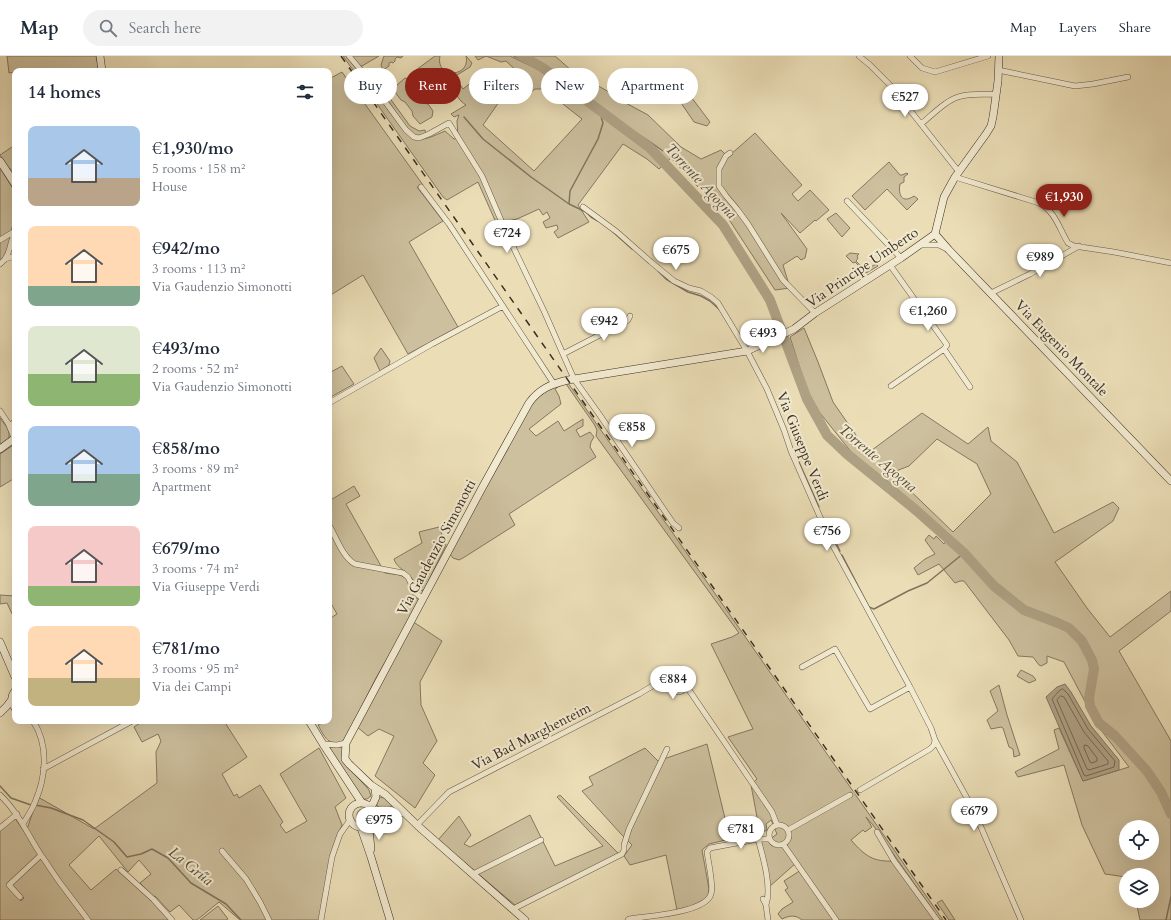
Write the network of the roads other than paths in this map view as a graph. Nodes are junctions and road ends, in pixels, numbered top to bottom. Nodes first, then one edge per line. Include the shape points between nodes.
1 (100, 56) edge
2 (348, 56) edge
3 (860, 56) edge
4 (910, 56) edge
5 (988, 56) edge
6 (999, 56) edge
7 (102, 68) edge
8 (998, 70) junction
9 (1128, 77) dead end
10 (996, 94) junction
11 (921, 124) junction
12 (730, 153) dead end
13 (0, 161) edge
14 (957, 174) junction
15 (12, 179) edge
16 (421, 187) dead end
17 (848, 201) dead end
18 (583, 207) dead end
19 (12, 234) edge
20 (935, 234) junction
21 (0, 240) edge
22 (12, 240) edge
23 (919, 245) junction
24 (1080, 246) junction
25 (949, 250) junction
26 (12, 257) edge
27 (901, 258) junction
28 (5, 259) junction
29 (1171, 263) edge
30 (0, 264) edge
31 (890, 265) junction
32 (991, 293) junction
33 (503, 306) junction
34 (815, 313) junction
35 (630, 316) dead end
36 (794, 329) joint
37 (944, 349) junction
38 (747, 351) junction
39 (563, 354) junction
40 (574, 379) junction
41 (554, 384) junction
42 (891, 386) dead end
43 (970, 387) dead end
44 (332, 401) edge
45 (0, 411) edge
46 (12, 433) edge
47 (12, 440) edge
48 (0, 449) edge
49 (1171, 481) edge
50 (679, 528) dead end
51 (332, 530) edge
52 (423, 600) junction
53 (0, 642) edge
54 (802, 667) dead end
55 (12, 671) edge
56 (666, 683) junction
57 (686, 687) junction
58 (910, 687) junction
59 (12, 697) edge
60 (12, 711) edge
61 (0, 713) edge
62 (35, 724) edge
63 (127, 724) edge
64 (312, 724) edge
65 (935, 740) junction
66 (346, 743) junction
67 (323, 744) junction
68 (667, 749) dead end
69 (43, 770) junction
70 (349, 783) junction
71 (373, 786) junction
72 (860, 790) tunnel mouth
73 (0, 795) edge
74 (849, 796) tunnel mouth
75 (354, 806) junction
76 (368, 807) junction
77 (17, 814) junction
78 (405, 814) junction
79 (350, 820) junction
80 (372, 822) junction
81 (23, 824) junction
82 (417, 825) junction
83 (777, 825) junction
84 (0, 828) edge
85 (361, 828) junction
86 (788, 830) junction
87 (877, 832) dead end
88 (770, 838) junction
89 (758, 839) junction
90 (541, 840) dead end
91 (783, 844) junction
92 (222, 851) dead end
93 (41, 855) junction
94 (371, 857) junction
95 (121, 870) dead end
96 (473, 874) junction
97 (20, 897) dead end
98 (513, 909) junction
99 (88, 920) edge
100 (172, 920) edge
101 (269, 920) edge
102 (321, 920) edge
103 (390, 920) edge
104 (525, 920) edge
105 (628, 920) edge
106 (768, 920) edge
107 (836, 920) edge
108 (937, 920) edge
109 (1021, 920) edge

1 - 7 street
2 - 39 street via 411,135 419,138 449,123 482,176
3 - 11 street via 884,79
4 - 5 street via 922,68 935,72
6 - 8 street, Via Principe Umberto
8 - 9 street via 1075,86
8 - 10 street, Via Principe Umberto
10 - 11 street via 957,97
10 - 14 street, Via Principe Umberto via 991,126
11 - 14 street via 941,147
12 - 34 street via 719,169 719,186 748,224 783,280
13 - 15 street
14 - 20 street, Via Principe Umberto via 944,198
14 - 24 street via 1046,206 1068,243
16 - 33 street via 449,224
17 - 27 street
18 - 38 street, Via Giuseppe Verdi via 617,232 674,281 711,297 718,303
19 - 21 street
20 - 23 street, Via Principe Umberto
20 - 25 street, Via Eugenio Montale
22 - 28 street
23 - 25 street via 940,245
23 - 27 street, Via Principe Umberto
24 - 29 street
24 - 32 street
25 - 32 street, Via Eugenio Montale
26 - 28 street
27 - 31 street, Via Principe Umberto
28 - 30 street
31 - 34 street, Via Principe Umberto
31 - 37 street via 947,344
32 - 49 street, Via Eugenio Montale
33 - 41 street
33 - 44 street
34 - 36 street, Via Principe Umberto
35 - 39 street via 623,323
36 - 38 street, Via Gaudenzio Simonotti
37 - 42 street
37 - 43 street
38 - 40 street, Via Gaudenzio Simonotti
38 - 58 street, Via Giuseppe Verdi via 772,400 791,451 831,542
39 - 40 street
40 - 41 street, Via Gaudenzio Simonotti
40 - 50 street via 673,523
41 - 52 street, Via Gaudenzio Simonotti via 539,391 529,403
45 - 46 street
47 - 48 street
51 - 52 street via 350,561 403,573
52 - 66 street, Via Gaudenzio Simonotti
53 - 55 street
54 - 58 street via 835,649 870,709
56 - 57 street via 669,690 676,692
56 - 57 street via 669,673 679,670 687,677
56 - 82 street, Via Bad Marghenteim via 654,685 449,792
57 - 83 street via 772,812
58 - 65 street, Via Giuseppe Verdi
59 - 61 street
60 - 61 street
62 - 69 street via 44,747
63 - 69 street
64 - 67 street
65 - 72 street via 930,749
65 - 109 street, Via Giuseppe Verdi via 974,811
66 - 67 street
66 - 71 street, Via Gaudenzio Simonotti via 345,759 348,764
67 - 70 street
68 - 98 street via 628,829 622,854
69 - 81 street via 40,788
70 - 75 street
70 - 76 street
71 - 76 street via 376,794
71 - 78 street
73 - 77 street
74 - 86 street
75 - 76 street
75 - 79 street via 350,811
76 - 78 street via 399,810
76 - 80 street via 374,818
77 - 81 street
77 - 84 street
78 - 80 street via 387,813
78 - 82 street
79 - 85 street via 354,826
79 - 102 street via 340,834 332,857
80 - 85 street
80 - 94 street via 369,829
81 - 93 street
82 - 96 street
83 - 86 street
83 - 88 street via 771,829
85 - 94 street
86 - 91 street via 788,840
87 - 108 street via 894,861
88 - 89 street
88 - 91 street via 774,843
89 - 105 street via 710,848 707,852 712,894 702,904 674,913
89 - 106 street via 769,888 768,898 764,902
90 - 96 street
91 - 107 street
92 - 101 street via 246,879
93 - 97 street via 9,885
93 - 99 street
94 - 103 street
95 - 100 street
96 - 98 street
98 - 104 street

